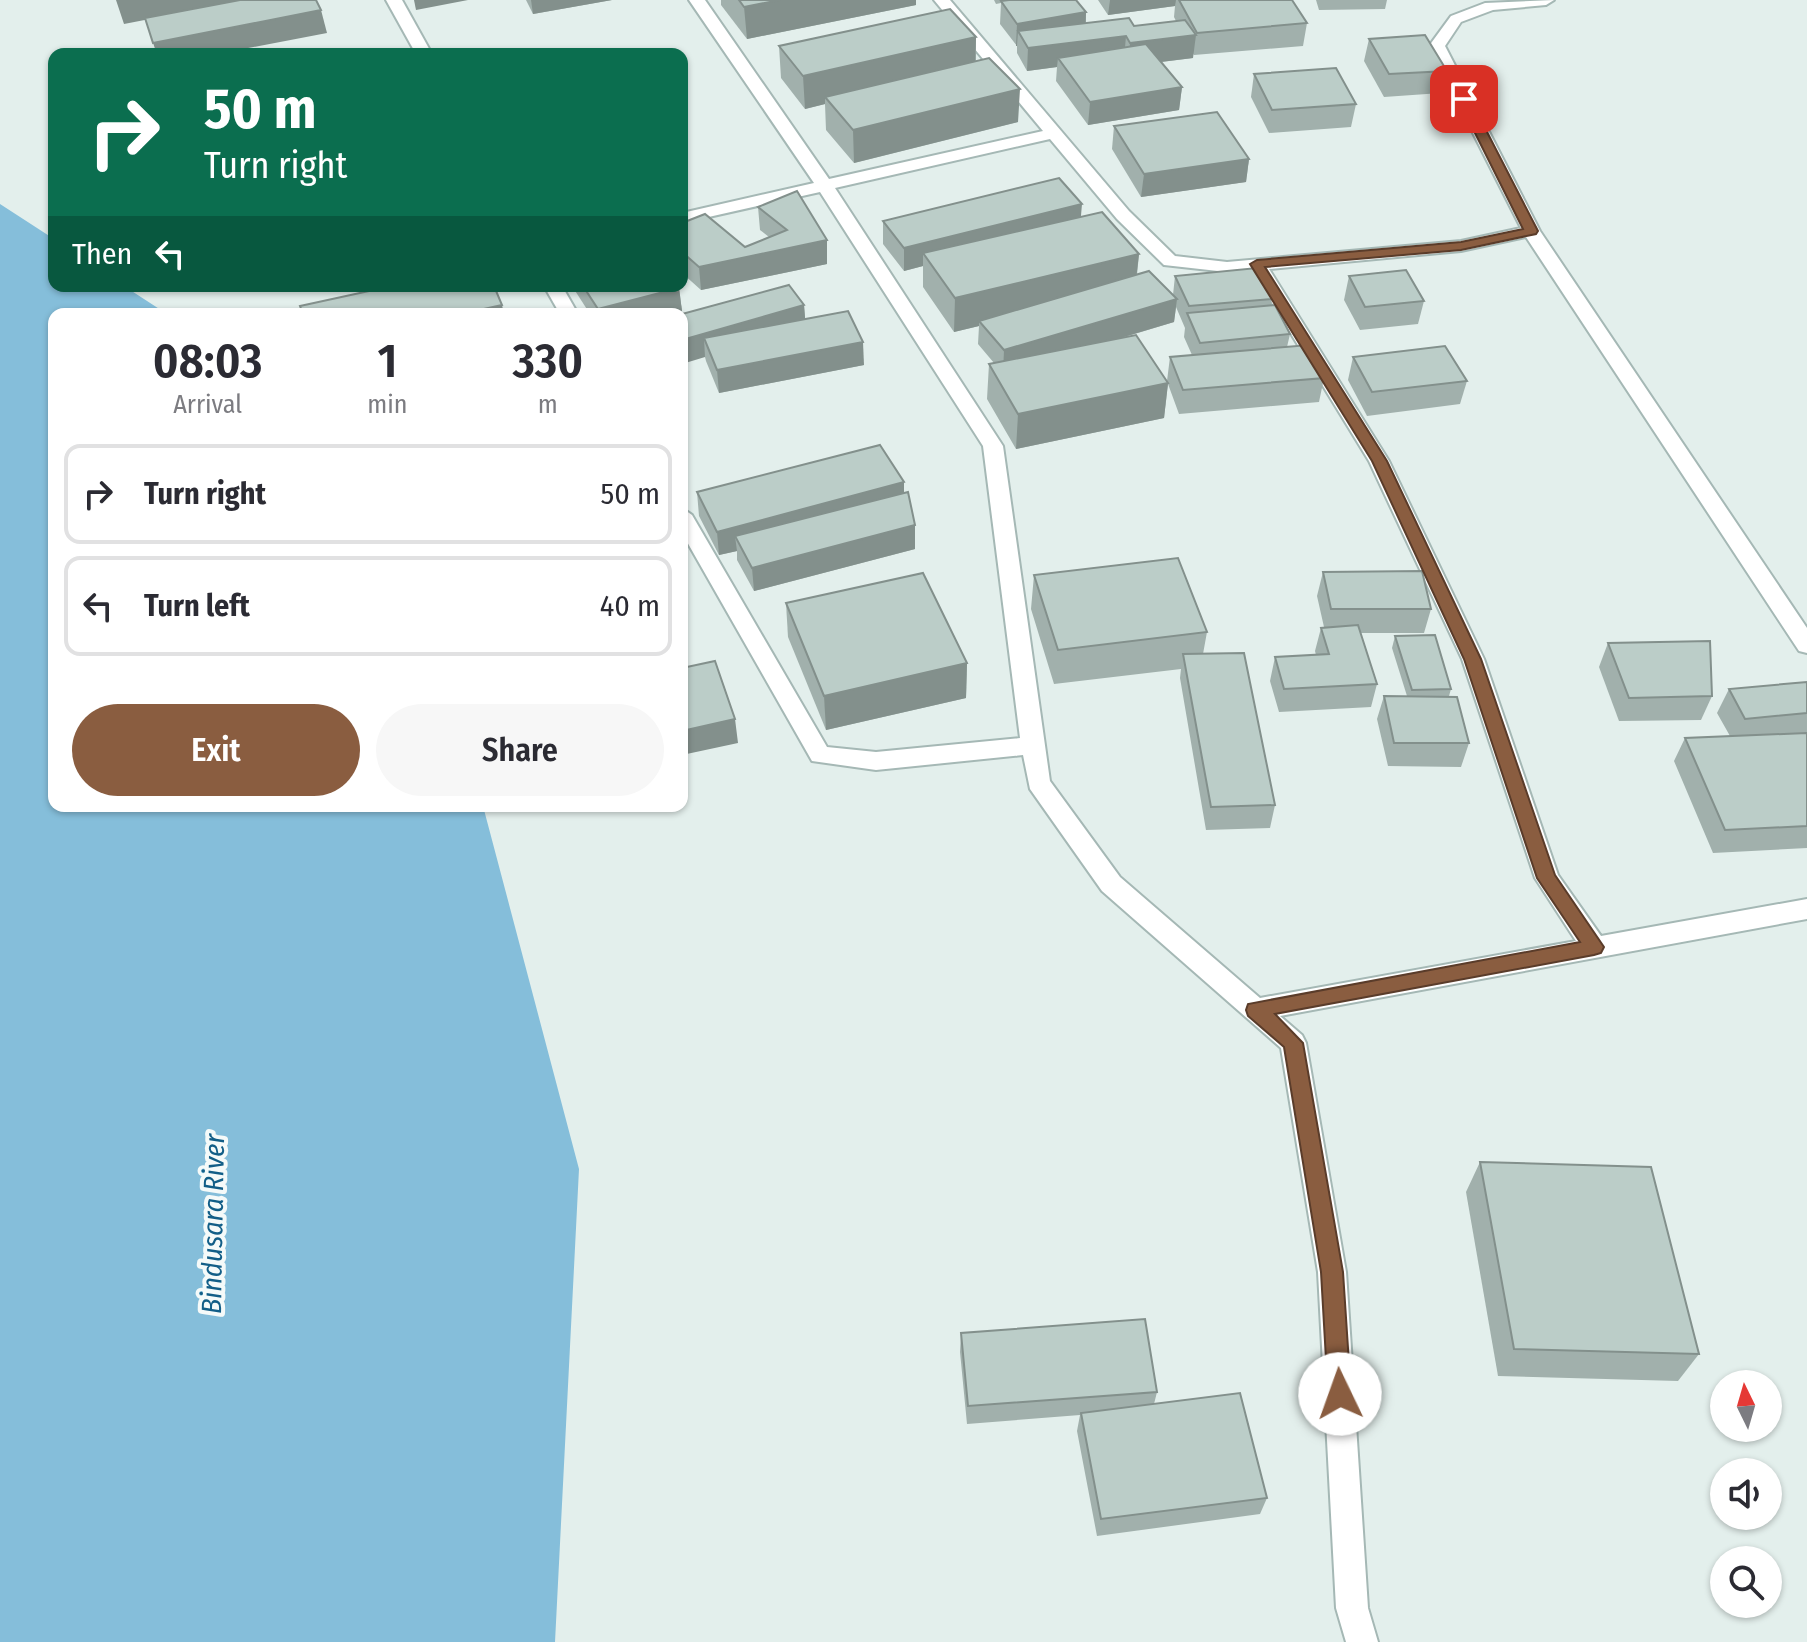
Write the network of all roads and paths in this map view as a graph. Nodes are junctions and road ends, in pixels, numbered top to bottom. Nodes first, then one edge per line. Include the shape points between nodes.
1 (394, 0) edge
2 (697, 0) edge
3 (942, 0) edge
4 (1546, 0) edge
5 (421, 48) edge
6 (1054, 133) junction
7 (825, 187) junction
8 (688, 217) edge
9 (1531, 231) junction
10 (1257, 264) junction
11 (688, 525) edge
12 (1807, 645) edge
13 (1034, 745) junction
14 (1807, 909) edge
15 (1594, 947) junction
16 (1255, 1010) junction
17 (1362, 1642) edge

1 - 5 street
2 - 7 street
3 - 6 street
4 - 9 street via 1490,6 1456,19 1437,46
6 - 7 street
6 - 10 street via 1170,261 1227,267
7 - 8 street
7 - 13 street via 993,446
9 - 10 street via 1461,246
9 - 12 street
10 - 15 street via 1379,461 1473,659 1547,878
11 - 13 street via 820,755 876,761
13 - 16 street via 1038,783 1111,884
14 - 15 street
15 - 16 street
16 - 17 street via 1293,1043 1317,1180 1332,1272 1352,1608

